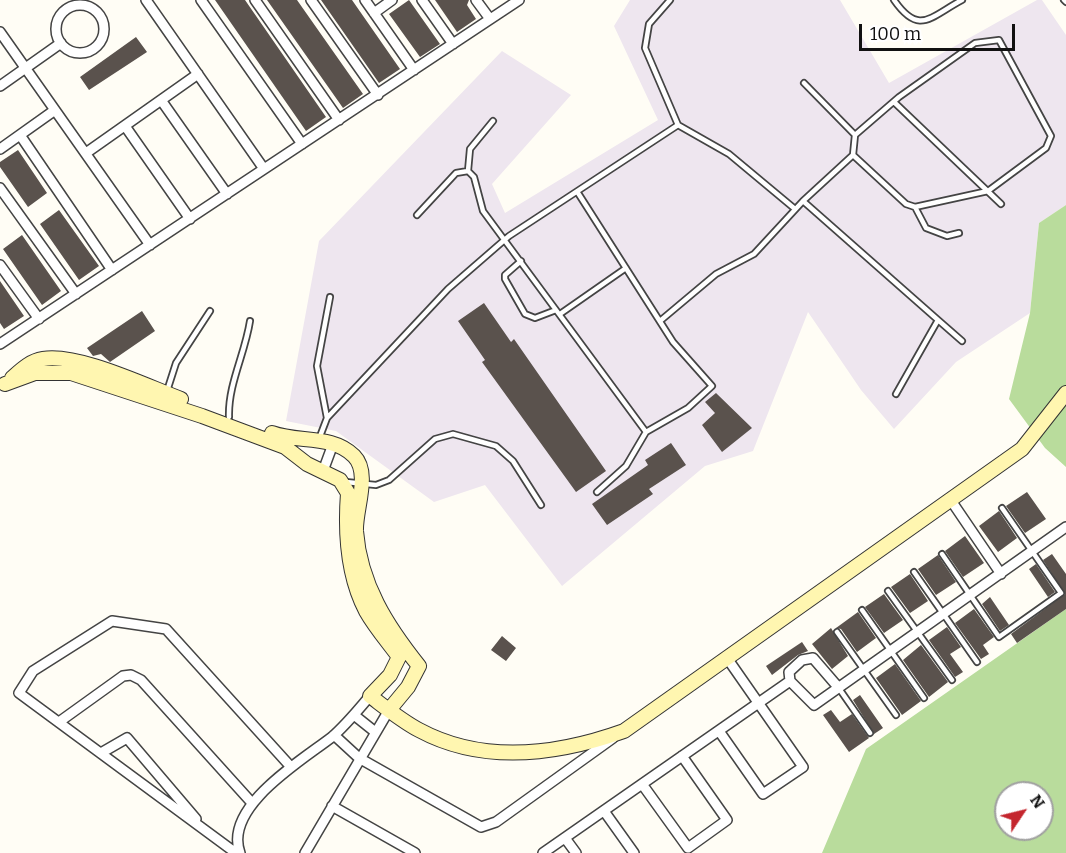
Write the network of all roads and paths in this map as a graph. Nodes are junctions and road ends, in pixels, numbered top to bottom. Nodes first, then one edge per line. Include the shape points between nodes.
1 (146, 0) edge
2 (201, 0) edge
3 (255, 0) edge
4 (311, 0) edge
5 (365, 0) edge
6 (392, 0) edge
7 (422, 0) edge
8 (476, 0) edge
9 (519, 0) edge
10 (670, 0) edge
11 (894, 0) edge
12 (962, 0) edge
13 (374, 13) junction
14 (490, 19) junction
15 (0, 32) edge
16 (61, 43) junction
17 (453, 44) junction
18 (26, 68) junction
19 (414, 70) junction
20 (198, 75) junction
21 (804, 83) dead end
22 (0, 86) edge
23 (378, 95) junction
24 (161, 100) junction
25 (894, 102) junction
26 (55, 110) junction
27 (339, 120) junction
28 (494, 122) dead end
29 (678, 125) junction
30 (125, 126) junction
31 (20, 135) junction
32 (855, 135) junction
33 (303, 144) junction
34 (0, 149) edge
35 (86, 153) junction
36 (853, 155) junction
37 (264, 169) junction
38 (468, 171) junction
39 (0, 189) edge
40 (988, 191) junction
41 (578, 193) junction
42 (227, 194) junction
43 (803, 201) junction
44 (1001, 204) dead end
45 (915, 207) junction
46 (795, 209) junction
47 (417, 215) dead end
48 (190, 219) junction
49 (959, 233) dead end
50 (505, 239) junction
51 (150, 245) junction
52 (521, 261) junction
53 (0, 265) edge
54 (626, 268) junction
55 (112, 270) junction
56 (76, 294) junction
57 (330, 297) dead end
58 (210, 311) dead end
59 (558, 312) junction
60 (39, 319) junction
61 (938, 320) junction
62 (250, 321) dead end
63 (660, 321) junction
64 (962, 342) dead end
65 (0, 343) edge
66 (3, 386) edge
67 (1066, 393) edge
68 (896, 394) dead end
69 (165, 398) junction
70 (229, 417) junction
71 (327, 418) junction
72 (646, 432) junction
73 (303, 439) junction
74 (318, 440) junction
75 (333, 444) junction
76 (298, 458) junction
77 (323, 471) junction
78 (340, 480) junction
79 (360, 484) junction
80 (597, 492) dead end
81 (950, 499) junction
82 (541, 505) dead end
83 (1002, 508) dead end
84 (1066, 527) edge
85 (1032, 551) junction
86 (942, 554) dead end
87 (914, 572) dead end
88 (1001, 573) junction
89 (888, 591) dead end
90 (970, 595) junction
91 (862, 610) dead end
92 (943, 614) junction
93 (837, 632) dead end
94 (917, 632) junction
95 (891, 651) junction
96 (727, 658) junction
97 (977, 662) dead end
98 (864, 669) junction
99 (952, 680) dead end
100 (790, 681) junction
101 (838, 687) junction
102 (370, 696) junction
103 (924, 698) dead end
104 (758, 703) junction
105 (389, 710) junction
106 (354, 715) junction
107 (896, 715) dead end
108 (59, 722) junction
109 (719, 730) junction
110 (374, 731) junction
111 (624, 731) junction
112 (870, 733) dead end
113 (334, 735) junction
114 (101, 753) junction
115 (682, 756) junction
116 (359, 758) junction
117 (291, 767) junction
118 (642, 784) junction
119 (252, 803) junction
120 (332, 806) junction
121 (604, 811) junction
122 (208, 832) junction
123 (565, 838) junction
124 (308, 852) edge
125 (238, 853) edge
126 (415, 853) edge
127 (543, 853) edge
128 (576, 853) edge
129 (634, 853) edge

1 - 20 street
2 - 33 street
3 - 27 street
4 - 23 street
5 - 13 street
6 - 13 street
7 - 17 street
8 - 14 street
9 - 14 street
10 - 29 lane via 649,24 645,48
11 - 12 lane via 905,16 916,22
13 - 19 street
14 - 17 street
15 - 18 street
16 - 16 street via 76,53 95,48 105,33 100,15 84,4 66,9 56,24
16 - 18 street
17 - 19 street
18 - 22 street
18 - 26 street
19 - 23 street
20 - 24 street
20 - 37 street
21 - 32 lane
23 - 27 street
24 - 30 street
24 - 42 street
25 - 32 lane
25 - 40 lane
25 - 40 lane via 975,43 999,40 1051,136 1046,148
26 - 31 street
26 - 35 street
27 - 33 street
28 - 38 lane via 470,149
29 - 41 lane
29 - 46 lane via 729,154
30 - 35 street
30 - 48 street
31 - 34 street
31 - 55 street
32 - 36 lane
33 - 37 street
35 - 51 street
36 - 43 lane
36 - 45 lane via 906,204
37 - 42 street
38 - 47 lane via 456,173
38 - 50 lane via 474,177 483,211
39 - 56 street
40 - 44 lane
40 - 45 lane
41 - 50 lane
41 - 54 lane
42 - 48 street
43 - 46 lane
43 - 61 lane
45 - 49 lane via 926,228 946,236
46 - 63 lane via 754,254 716,274
48 - 51 street
50 - 52 lane
50 - 71 lane via 448,289
51 - 55 street
52 - 59 lane
52 - 59 lane via 505,279 525,314 536,318
53 - 60 street
54 - 59 lane
54 - 63 lane
55 - 56 street
56 - 60 street
57 - 71 lane via 317,366
58 - 69 lane via 176,363
59 - 72 lane
60 - 65 street
61 - 64 lane
61 - 68 lane
62 - 70 lane via 246,349 229,397
63 - 72 lane via 712,386 688,408
66 - 69 street via 34,373 71,373
67 - 81 street via 1022,449
69 - 70 street
69 - 76 street via 285,447
70 - 73 street via 288,439
71 - 74 lane
72 - 80 lane via 626,466
73 - 74 street
73 - 76 street
74 - 75 street
75 - 77 street
75 - 79 street via 356,457 361,468
76 - 77 street
77 - 78 street
78 - 79 lane
78 - 102 street via 348,493 345,529 354,580 366,611 399,657 390,675
79 - 82 lane via 376,485 389,480 435,439 453,434 496,446 513,461
79 - 105 street via 356,530 363,568 377,607 419,666
81 - 88 street
81 - 96 street
83 - 85 lane
84 - 85 street
85 - 88 street
85 - 90 lane via 1061,593 999,637
86 - 90 lane
87 - 92 lane
88 - 90 street
89 - 94 lane
90 - 92 street
91 - 95 lane
92 - 94 street
92 - 97 lane
93 - 98 lane
94 - 95 street
94 - 99 lane
95 - 98 street
95 - 103 lane
96 - 104 street
96 - 111 street
98 - 101 street
98 - 107 lane
100 - 101 street via 814,705
100 - 101 street via 789,672 809,657 821,665
100 - 104 street
101 - 112 lane
102 - 105 street
102 - 106 street
104 - 109 street
104 - 109 street via 803,767 763,794
105 - 110 street
105 - 111 street via 436,738 512,753 572,747
106 - 110 street
106 - 113 street
108 - 114 street
108 - 117 street via 19,693 33,671 112,621 166,629
108 - 119 street via 123,676 131,675 141,680
109 - 115 street
110 - 116 street
111 - 116 street via 496,822 481,826
113 - 116 street
113 - 117 street
114 - 122 street
114 - 122 street via 127,738
115 - 118 street
115 - 118 street via 727,820 688,848
116 - 120 street
117 - 119 street
118 - 121 street
119 - 125 street via 238,829
120 - 124 street
120 - 126 street
121 - 123 street
121 - 129 street
122 - 125 street
123 - 127 street
123 - 128 street

